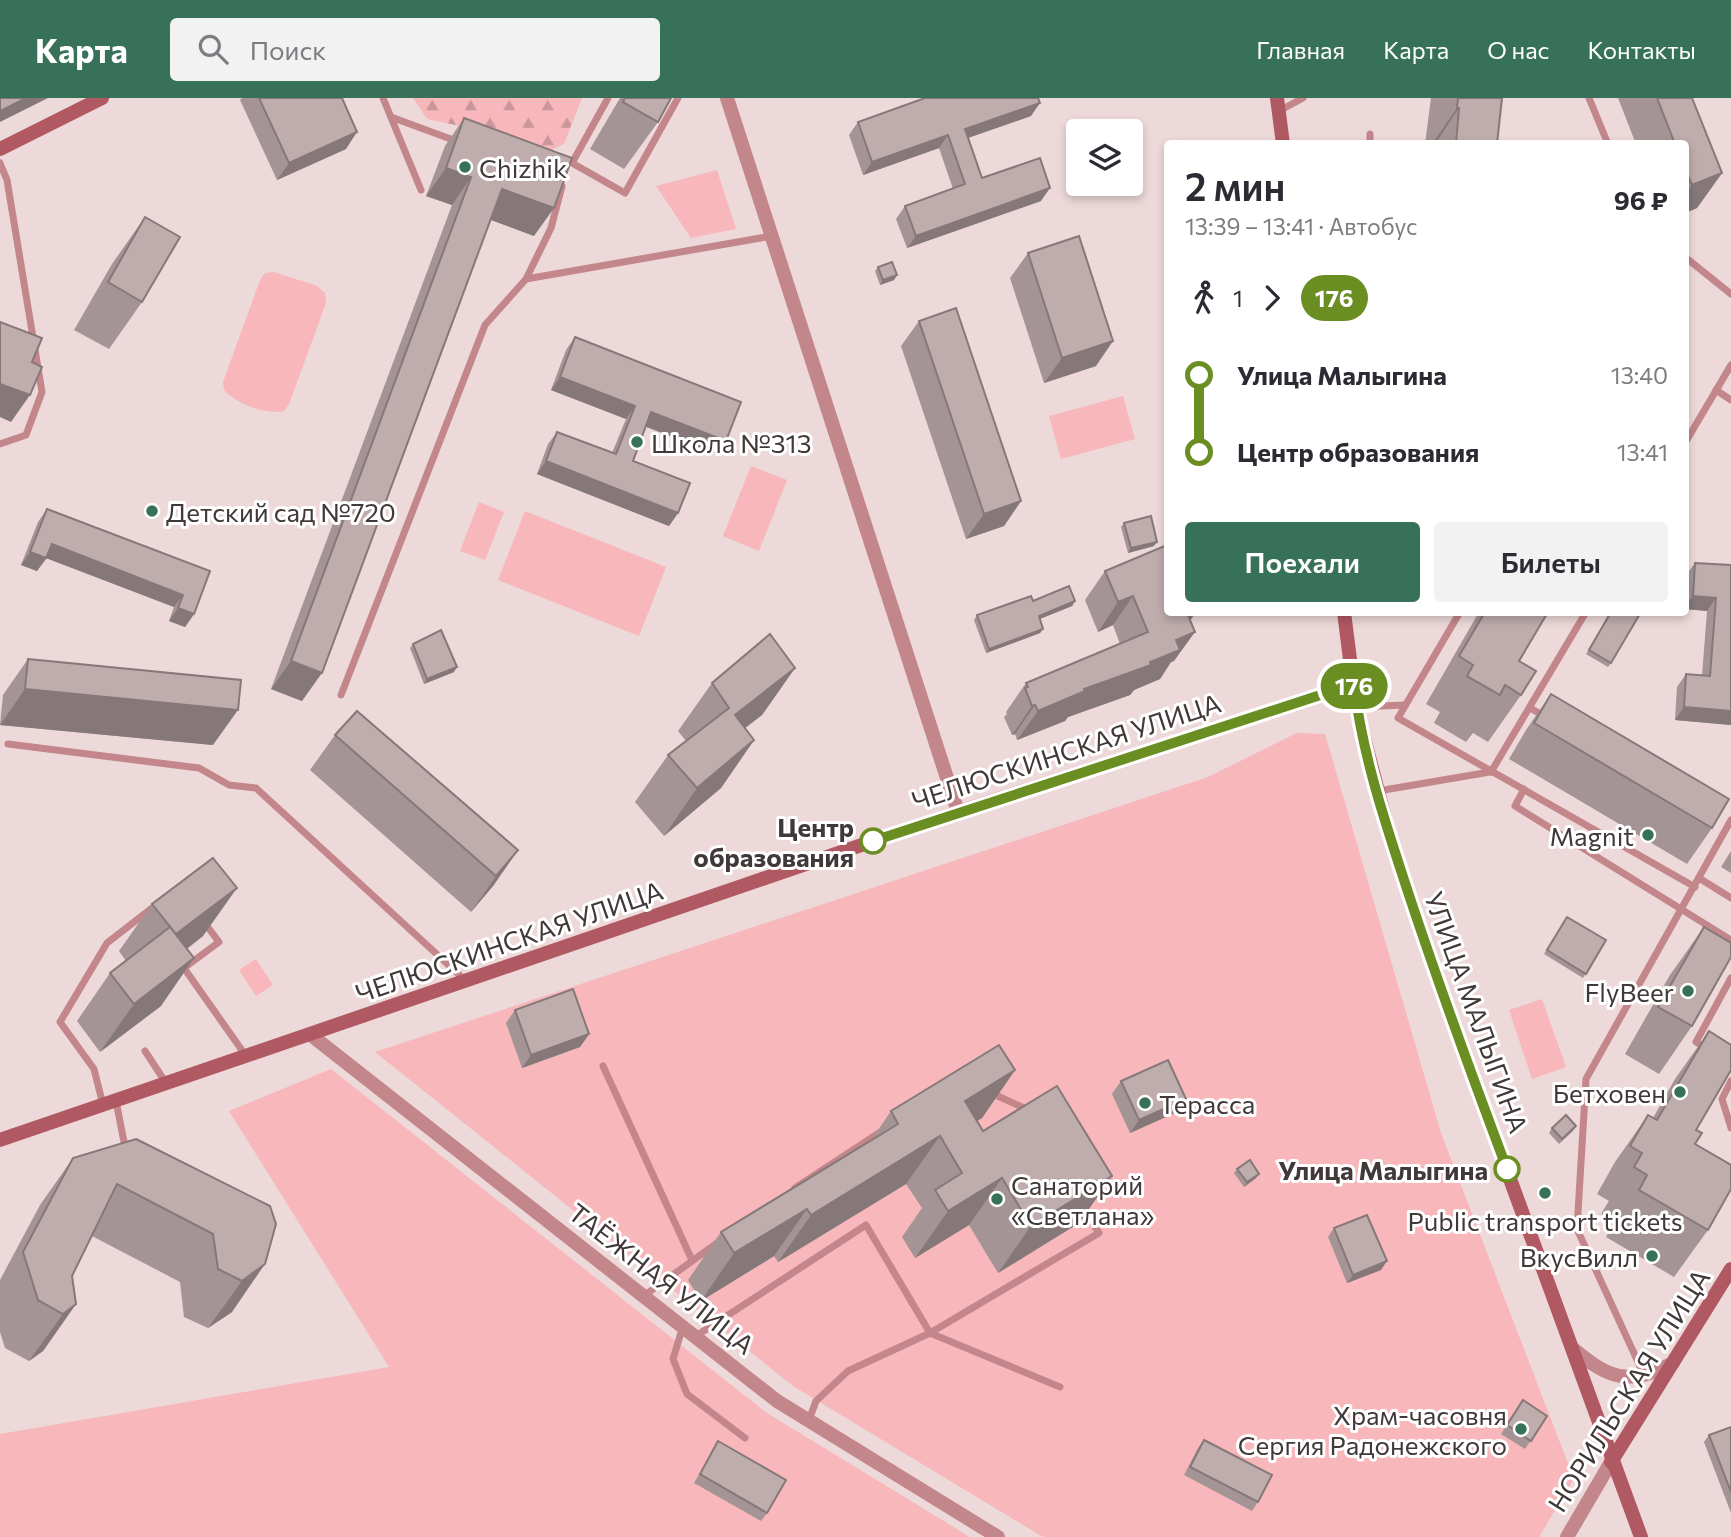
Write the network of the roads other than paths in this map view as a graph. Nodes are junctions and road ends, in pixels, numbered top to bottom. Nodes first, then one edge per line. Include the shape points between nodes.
1 (102, 98) edge
2 (383, 98) edge
3 (608, 98) edge
4 (678, 98) edge
5 (727, 98) edge
6 (1303, 98) edge
7 (1589, 98) edge
8 (1278, 104) edge
9 (391, 117) junction
10 (1370, 134) dead end
11 (1282, 140) edge
12 (1370, 140) edge
13 (1606, 140) edge
14 (466, 144) edge
15 (0, 149) edge
16 (0, 163) edge
17 (555, 176) edge
18 (421, 190) dead end
19 (772, 236) junction
20 (1689, 260) edge
21 (526, 279) junction
22 (1731, 294) edge
23 (25, 357) edge
24 (37, 362) junction
25 (1731, 365) edge
26 (1716, 390) junction
27 (1731, 400) edge
28 (1689, 436) edge
29 (0, 444) edge
30 (1345, 616) edge
31 (1458, 616) edge
32 (1584, 616) edge
33 (1354, 684) junction
34 (341, 695) dead end
35 (1405, 705) junction
36 (1356, 707) junction
37 (1530, 708) junction
38 (1553, 721) edge
39 (8, 744) dead end
40 (1491, 772) junction
41 (1524, 789) junction
42 (1376, 791) junction
43 (957, 811) junction
44 (1718, 818) edge
45 (1731, 823) edge
46 (1699, 878) junction
47 (1695, 887) junction
48 (1731, 898) edge
49 (157, 904) edge
50 (1682, 908) junction
51 (202, 919) edge
52 (1731, 940) edge
53 (184, 968) junction
54 (176, 974) edge
55 (1731, 978) edge
56 (466, 981) junction
57 (311, 1035) junction
58 (145, 1051) dead end
59 (1719, 1056) edge
60 (246, 1057) junction
61 (603, 1066) dead end
62 (1731, 1081) edge
63 (166, 1084) junction
64 (976, 1086) edge
65 (109, 1103) junction
66 (1031, 1120) edge
67 (892, 1124) edge
68 (1731, 1128) edge
69 (0, 1140) edge
70 (127, 1162) edge
71 (790, 1191) edge
72 (1078, 1199) edge
73 (724, 1237) edge
74 (692, 1260) junction
75 (1731, 1269) edge
76 (645, 1295) junction
77 (684, 1326) junction
78 (930, 1333) junction
79 (696, 1336) junction
80 (1572, 1348) junction
81 (1673, 1363) junction
82 (1644, 1376) junction
83 (1060, 1387) dead end
84 (808, 1420) junction
85 (745, 1438) dead end
86 (1611, 1462) junction
87 (998, 1537) edge
88 (1566, 1537) edge
89 (1641, 1537) edge

1 - 15 street
2 - 9 lane
3 - 4 lane via 572,163 625,193
5 - 19 street
6 - 8 lane
7 - 13 lane
8 - 11 street
9 - 14 lane
9 - 18 lane
10 - 12 lane
16 - 24 lane via 7,180
17 - 21 lane via 562,186 551,228
19 - 21 lane
19 - 43 street
20 - 22 lane
21 - 34 lane via 485,325
23 - 24 lane
24 - 29 lane via 42,392 26,435
25 - 26 lane
26 - 27 lane
26 - 28 lane
30 - 33 street, УЛИЦА МАЛЫГИНА
31 - 35 lane
32 - 37 lane
33 - 36 street, УЛИЦА МАЛЫГИНА
33 - 43 street, ЧЕЛЮСКИНСКАЯ УЛИЦА
35 - 36 lane
35 - 40 lane via 1398,718
36 - 42 street, УЛИЦА МАЛЫГИНА
37 - 38 lane
37 - 40 lane
39 - 56 lane via 199,768 229,785 256,788
40 - 41 lane
40 - 42 lane
41 - 47 lane
41 - 50 lane via 1515,806
42 - 80 street, УЛИЦА МАЛЫГИНА via 1442,993
43 - 56 street, ЧЕЛЮСКИНСКАЯ УЛИЦА
44 - 45 lane
45 - 46 lane
46 - 47 lane
46 - 48 lane
47 - 50 lane
49 - 65 lane via 107,943 60,1022 94,1069
50 - 52 lane
50 - 82 lane via 1586,1079 1577,1229
51 - 53 lane via 219,942
53 - 54 lane
53 - 60 lane
55 - 59 lane via 1696,1042
56 - 57 street, ЧЕЛЮСКИНСКАЯ УЛИЦА
57 - 60 street, ЧЕЛЮСКИНСКАЯ УЛИЦА
57 - 76 street, ТАЁЖНАЯ УЛИЦА
58 - 63 lane
60 - 63 street, ЧЕЛЮСКИНСКАЯ УЛИЦА
61 - 74 lane
62 - 68 lane via 1722,1099
63 - 65 street, ЧЕЛЮСКИНСКАЯ УЛИЦА
64 - 66 lane via 1024,1108
65 - 69 street, ЧЕЛЮСКИНСКАЯ УЛИЦА
65 - 70 lane
67 - 71 lane
72 - 78 lane via 1099,1233
73 - 74 lane
74 - 76 lane
75 - 81 street, НОРИЛЬСКАЯ УЛИЦА
76 - 77 street, ТАЁЖНАЯ УЛИЦА
77 - 79 street, ТАЁЖНАЯ УЛИЦА
77 - 85 lane via 673,1359 687,1394
78 - 79 lane via 866,1225
78 - 83 lane
78 - 84 lane via 848,1371 817,1401
79 - 84 street, ТАЁЖНАЯ УЛИЦА
80 - 82 street via 1597,1369 1618,1377
80 - 86 street, УЛИЦА МАЛЫГИНА
81 - 82 street
81 - 86 street, НОРИЛЬСКАЯ УЛИЦА
84 - 87 street, ТАЁЖНАЯ УЛИЦА
86 - 88 street, НОРИЛЬСКАЯ УЛИЦА
86 - 89 street, УЛИЦА МАЛЫГИНА

